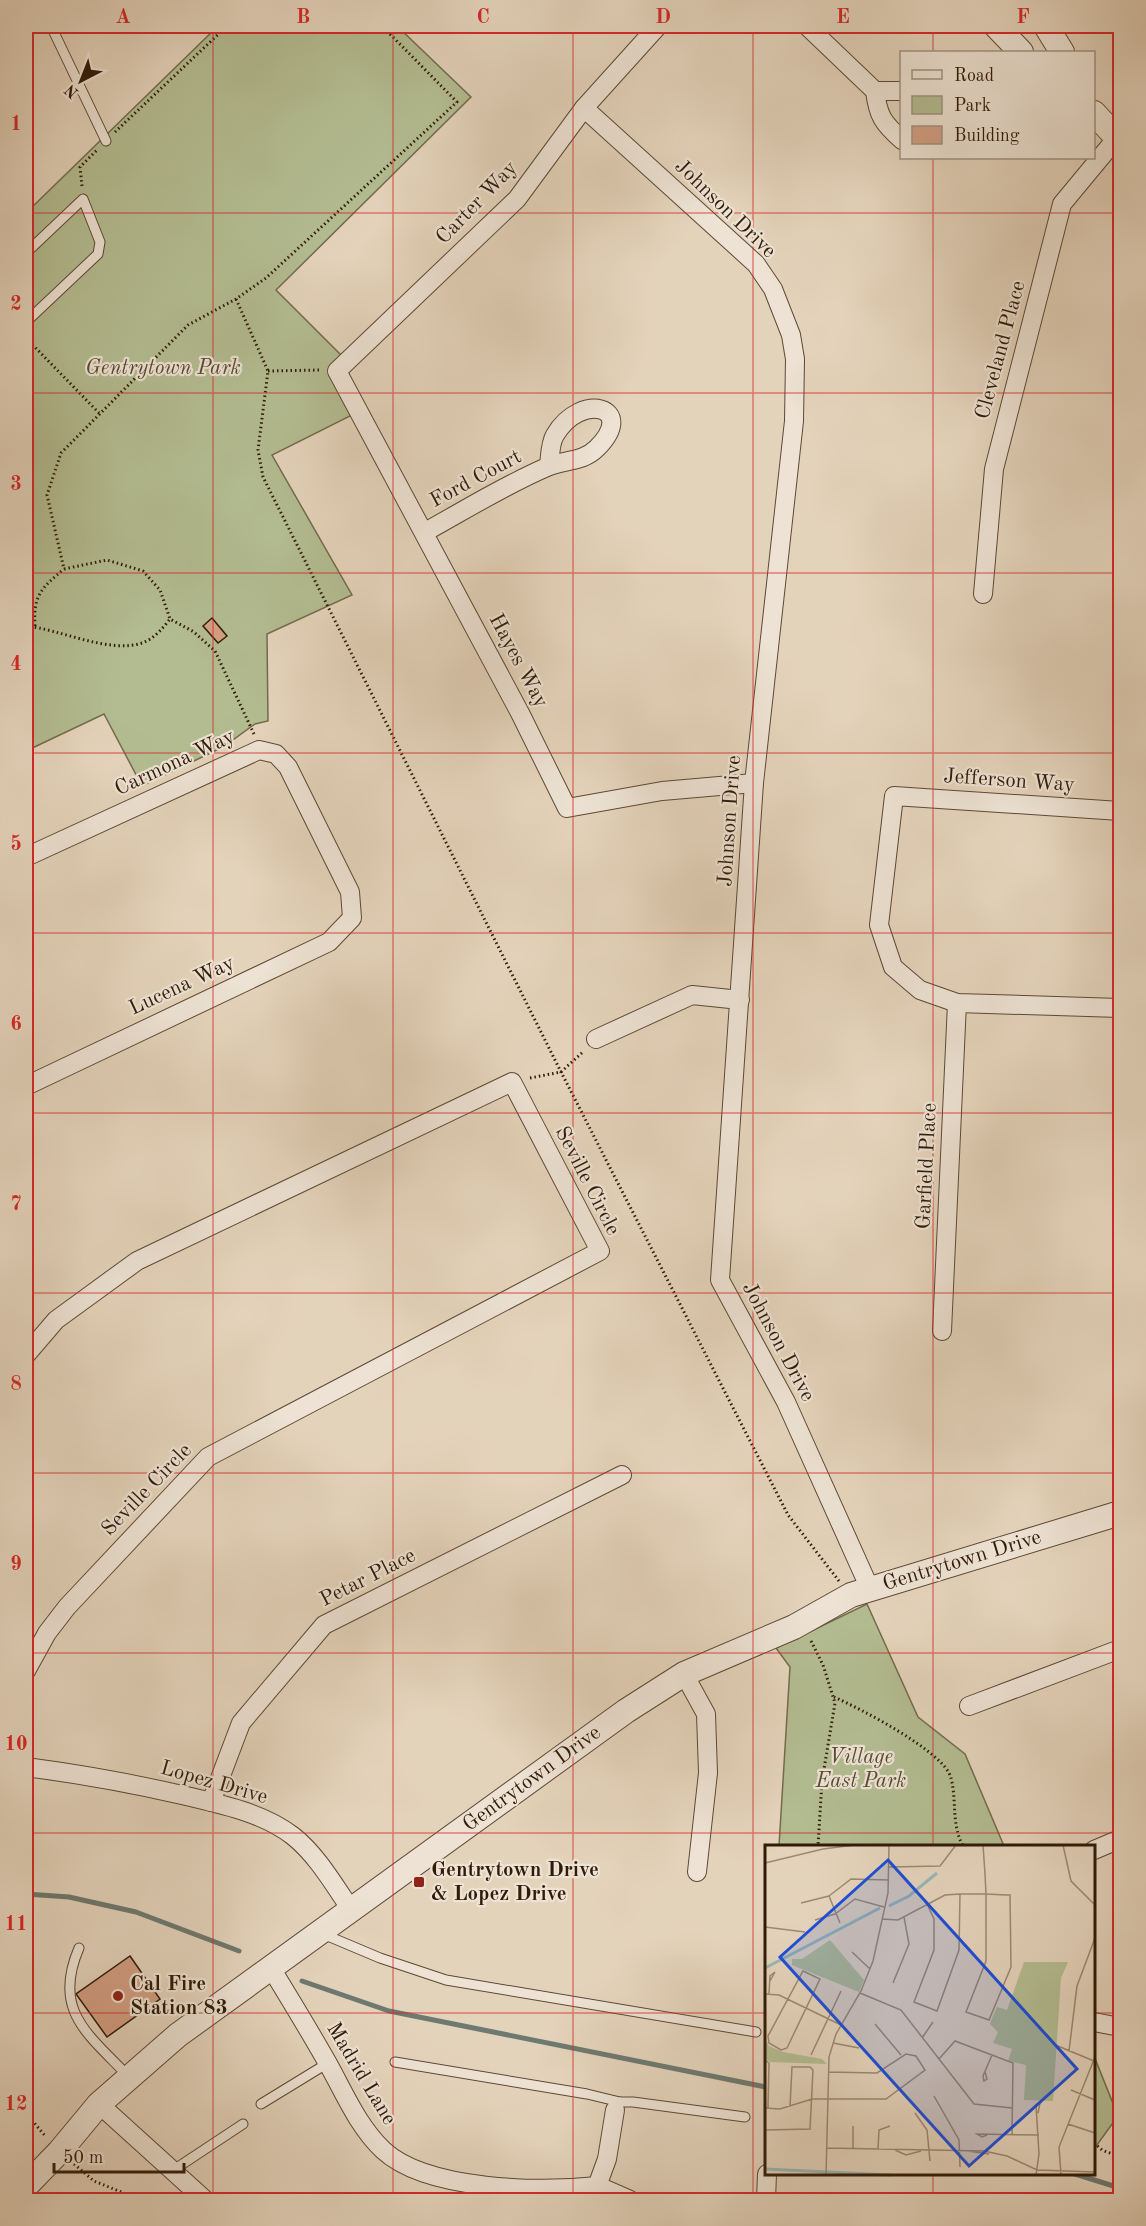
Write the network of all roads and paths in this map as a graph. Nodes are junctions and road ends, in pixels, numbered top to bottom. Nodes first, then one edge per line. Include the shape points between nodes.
1 (51, 26) edge
2 (227, 26) edge
3 (382, 26) edge
4 (658, 26) edge
5 (807, 26) edge
6 (996, 26) edge
7 (1046, 26) edge
8 (1020, 51) edge
9 (1061, 51) edge
10 (875, 91) junction
11 (900, 91) edge
12 (584, 108) junction
13 (1095, 114) edge
14 (900, 138) edge
15 (1119, 138) edge
16 (106, 141) junction
17 (83, 199) junction
18 (26, 253) edge
19 (236, 299) junction
20 (26, 322) edge
21 (26, 341) edge
22 (268, 371) junction
23 (337, 371) junction
24 (99, 413) junction
25 (549, 466) dead end
26 (425, 532) junction
27 (64, 569) junction
28 (983, 594) dead end
29 (171, 619) junction
30 (26, 626) edge
31 (35, 626) junction
32 (259, 750) junction
33 (754, 783) junction
34 (1120, 811) edge
35 (26, 857) edge
36 (352, 918) joint
37 (740, 1000) junction
38 (957, 1003) junction
39 (1120, 1008) edge
40 (596, 1039) joint
41 (561, 1072) junction
42 (512, 1082) junction
43 (26, 1086) edge
44 (942, 1331) dead end
45 (26, 1355) edge
46 (621, 1475) dead end
47 (1120, 1513) edge
48 (861, 1592) junction
49 (802, 1622) junction
50 (1120, 1649) edge
51 (26, 1671) edge
52 (684, 1674) junction
53 (834, 1697) junction
54 (969, 1706) dead end
55 (26, 1767) edge
56 (211, 1802) junction
57 (1120, 1839) edge
58 (818, 1845) edge
59 (962, 1845) edge
60 (1095, 1850) edge
61 (697, 1872) dead end
62 (352, 1911) junction
63 (321, 1933) junction
64 (79, 1948) dead end
65 (271, 1968) junction
66 (1095, 2022) edge
67 (1120, 2027) edge
68 (756, 2032) dead end
69 (395, 2062) dead end
70 (328, 2063) junction
71 (129, 2077) junction
72 (261, 2103) dead end
73 (99, 2104) junction
74 (617, 2106) junction
75 (745, 2117) dead end
76 (243, 2124) dead end
77 (1095, 2144) edge
78 (1120, 2157) edge
79 (172, 2170) junction
80 (767, 2175) edge
81 (28, 2179) edge
82 (595, 2193) edge
83 (205, 2200) edge
84 (630, 2200) edge
85 (766, 2200) edge

1 - 16 lane
2 - 16 path
3 - 19 path via 457,102 266,278
4 - 12 street, Carter Way
5 - 10 street
6 - 8 street
7 - 9 street
10 - 11 street
10 - 14 street via 878,111
12 - 23 street, Carter Way via 518,199
12 - 33 street, Johnson Drive via 756,264 773,289 791,335 795,359 794,421
13 - 15 street
15 - 28 street, Cleveland Place via 1062,204 994,469
16 - 17 path via 80,167
17 - 18 lane
17 - 20 lane via 100,242 98,254
19 - 22 path
19 - 24 path via 188,325
21 - 24 path
22 - 23 path
22 - 41 path via 258,450 263,477
23 - 26 street, Hayes Way
24 - 27 path via 61,453 48,495
25 - 26 street, Ford Court
26 - 33 street, Hayes Way via 567,808 662,791
27 - 29 path via 106,560 143,571 160,590
27 - 31 path via 40,592 34,605
29 - 31 path via 142,644 93,643
29 - 32 path via 194,632 215,651
30 - 31 path
32 - 35 street, Carmona Way
32 - 36 street, Carmona Way via 276,753 288,768 350,892
33 - 37 street, Johnson Drive
34 - 38 street, Jefferson Way via 894,796 879,925 893,967 920,990
36 - 43 street, Lucena Way via 329,942
37 - 40 street via 692,995
37 - 48 street, Johnson Drive via 720,1280 786,1402
38 - 39 street
38 - 44 street, Garfield Place
40 - 41 path
41 - 42 path
41 - 48 path via 788,1515
42 - 45 street via 137,1261 56,1320
42 - 51 street, Seville Circle via 600,1251 208,1457 67,1608 47,1633
46 - 56 street, Petar Place via 324,1625 241,1723
47 - 48 street, Gentrytown Drive
48 - 49 street, Gentrytown Drive
49 - 52 street, Gentrytown Drive
49 - 53 path
50 - 54 street
52 - 61 street via 706,1714 708,1773
52 - 62 street, Gentrytown Drive via 626,1711
53 - 58 path
53 - 59 path via 872,1714 942,1763 951,1777 957,1835
55 - 56 street, Lopez Drive via 102,1777
56 - 62 street, Lopez Drive via 274,1824 294,1837 314,1857
57 - 60 street
62 - 63 street, Gentrytown Drive
63 - 65 street, Gentrytown Drive
63 - 68 lane via 446,1980
64 - 71 lane via 69,1974 72,2006 91,2037
65 - 70 street, Madrid Lane
65 - 71 street, Gentrytown Drive via 177,2035
66 - 67 street
69 - 74 lane via 587,2094
70 - 72 lane
70 - 82 street, Madrid Lane via 373,2140 402,2165 418,2172 518,2188
71 - 73 street, Gentrytown Drive
73 - 79 street
73 - 81 street, Gentrytown Drive via 60,2151
74 - 75 lane via 681,2107
74 - 82 street via 607,2159
76 - 79 lane
77 - 78 path
79 - 83 street
80 - 85 street
82 - 84 street

